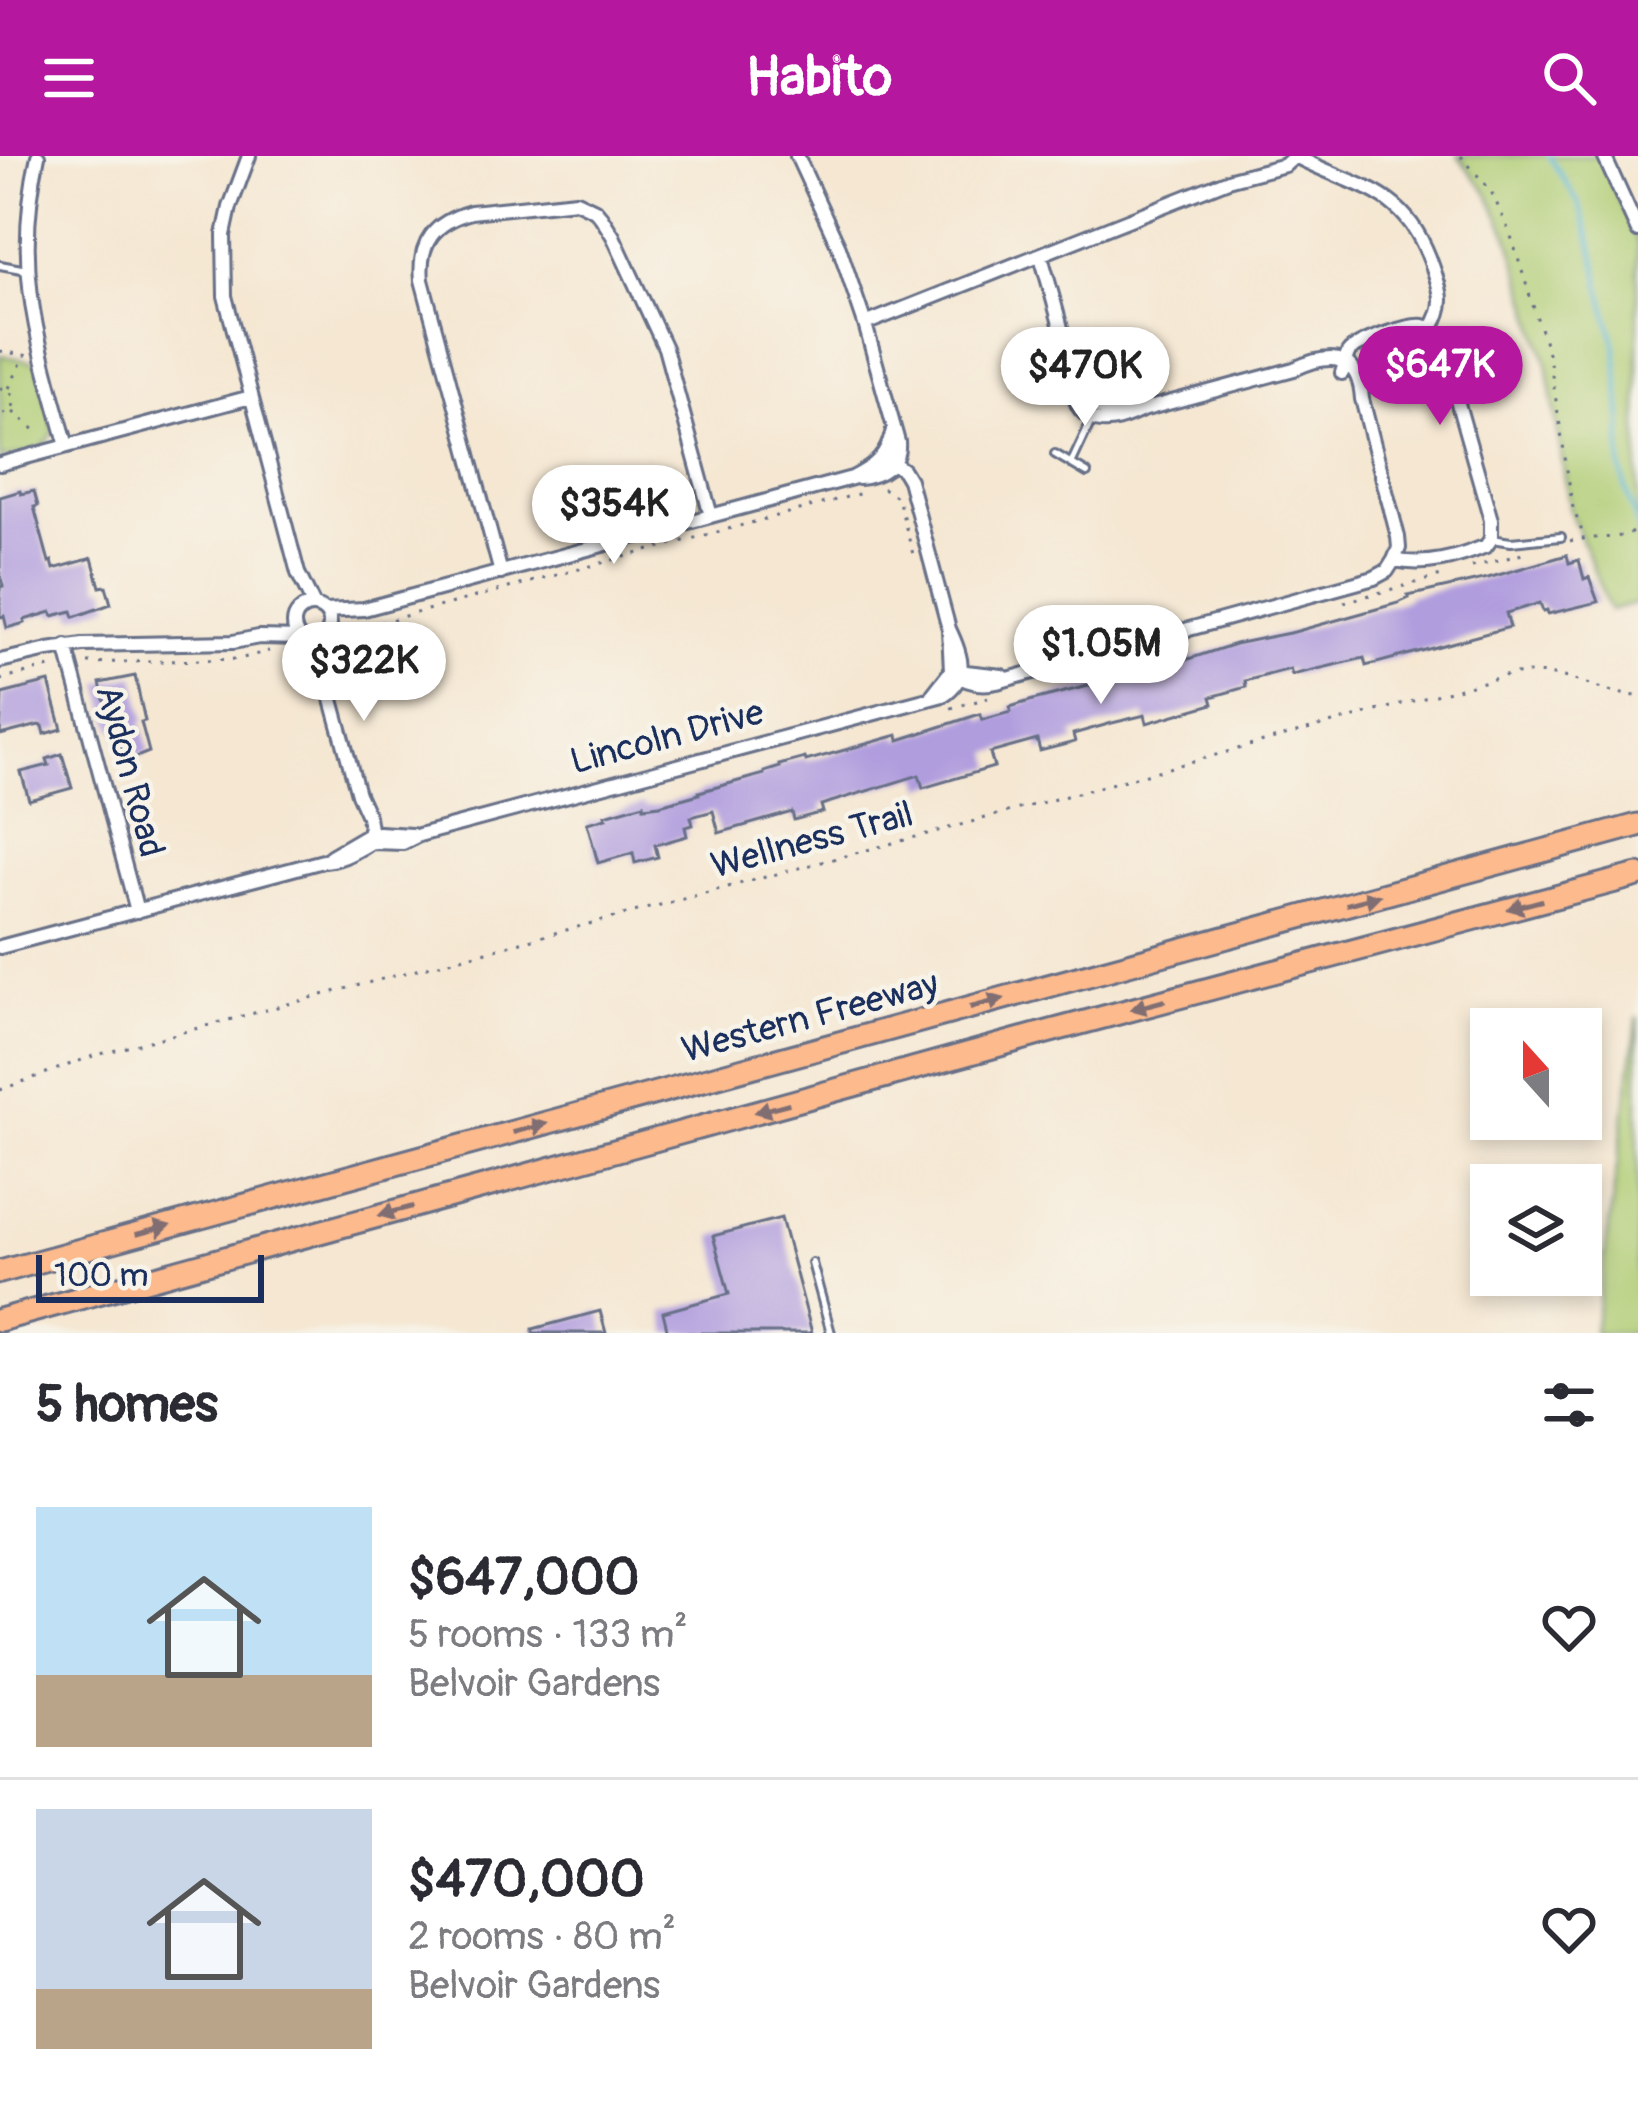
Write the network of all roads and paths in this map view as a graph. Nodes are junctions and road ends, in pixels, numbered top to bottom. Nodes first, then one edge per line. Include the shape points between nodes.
1 (38, 156) edge
2 (249, 156) edge
3 (797, 156) edge
4 (1295, 156) edge
5 (1461, 156) edge
6 (1604, 156) edge
7 (1638, 231) edge
8 (1040, 256) junction
9 (0, 265) edge
10 (27, 270) junction
11 (866, 324) junction
12 (1431, 329) junction
13 (0, 351) edge
14 (25, 355) junction
15 (43, 358) junction
16 (1346, 367) junction
17 (0, 388) edge
18 (8, 389) junction
19 (251, 397) junction
20 (12, 410) junction
21 (1095, 413) junction
22 (0, 416) edge
23 (34, 430) dead end
24 (67, 446) junction
25 (1055, 454) dead end
26 (887, 463) junction
27 (0, 464) edge
28 (1071, 464) junction
29 (1087, 473) dead end
30 (711, 516) junction
31 (1638, 529) edge
32 (1561, 537) dead end
33 (1491, 538) junction
34 (915, 560) dead end
35 (1394, 560) junction
36 (501, 573) junction
37 (364, 609) junction
38 (309, 611) junction
39 (328, 631) junction
40 (259, 637) junction
41 (305, 640) junction
42 (66, 646) junction
43 (284, 647) dead end
44 (324, 661) junction
45 (0, 662) edge
46 (71, 665) junction
47 (958, 674) junction
48 (0, 680) edge
49 (1638, 696) edge
50 (1638, 825) edge
51 (370, 837) junction
52 (1638, 875) edge
53 (137, 910) junction
54 (0, 946) edge
55 (0, 1090) edge
56 (812, 1263) dead end
57 (0, 1273) edge
58 (0, 1320) edge
59 (831, 1333) edge

1 - 10 street
2 - 19 street via 230,207 223,267
3 - 11 street
4 - 8 street
4 - 12 street via 1388,199 1413,222 1442,299
5 - 31 path via 1492,191 1516,253 1549,356 1584,537
6 - 7 street
8 - 11 street
8 - 21 street via 1072,370
9 - 10 lane
10 - 15 street
11 - 26 street via 892,430
12 - 16 street via 1381,337
12 - 33 street via 1446,356
13 - 14 path
14 - 15 path
14 - 18 path
15 - 24 street
16 - 21 street via 1294,368 1142,410
16 - 35 street via 1394,518
17 - 18 path
18 - 20 path
19 - 24 street
19 - 38 street
20 - 22 path
20 - 23 path
21 - 28 lane
24 - 27 street
25 - 28 lane
26 - 30 street
26 - 47 street via 912,491
28 - 29 lane
30 - 36 street
30 - 36 street via 665,348 602,217 576,201 455,216 431,234 421,262
32 - 33 lane
33 - 35 street via 1432,562
34 - 44 path via 898,498 882,488 345,632
35 - 47 street via 1373,578 1009,676
36 - 37 street
37 - 38 street
37 - 39 street
38 - 39 street
38 - 40 street
38 - 41 street via 295,629
39 - 41 street
39 - 44 street
40 - 41 street
40 - 42 street
41 - 44 street
42 - 45 street
42 - 46 street, Aydon Road
43 - 46 path via 239,659
44 - 51 street
46 - 48 path
46 - 53 street, Aydon Road
47 - 51 street, Lincoln Drive via 930,697 403,843
49 - 55 path, Wellness Trail via 1565,675 1508,675 93,1056
57 -> 50 highway, Western Freeway
51 - 53 street, Lincoln Drive via 348,856
52 -> 58 highway
53 - 54 street, Lincoln Drive
56 - 59 lane

